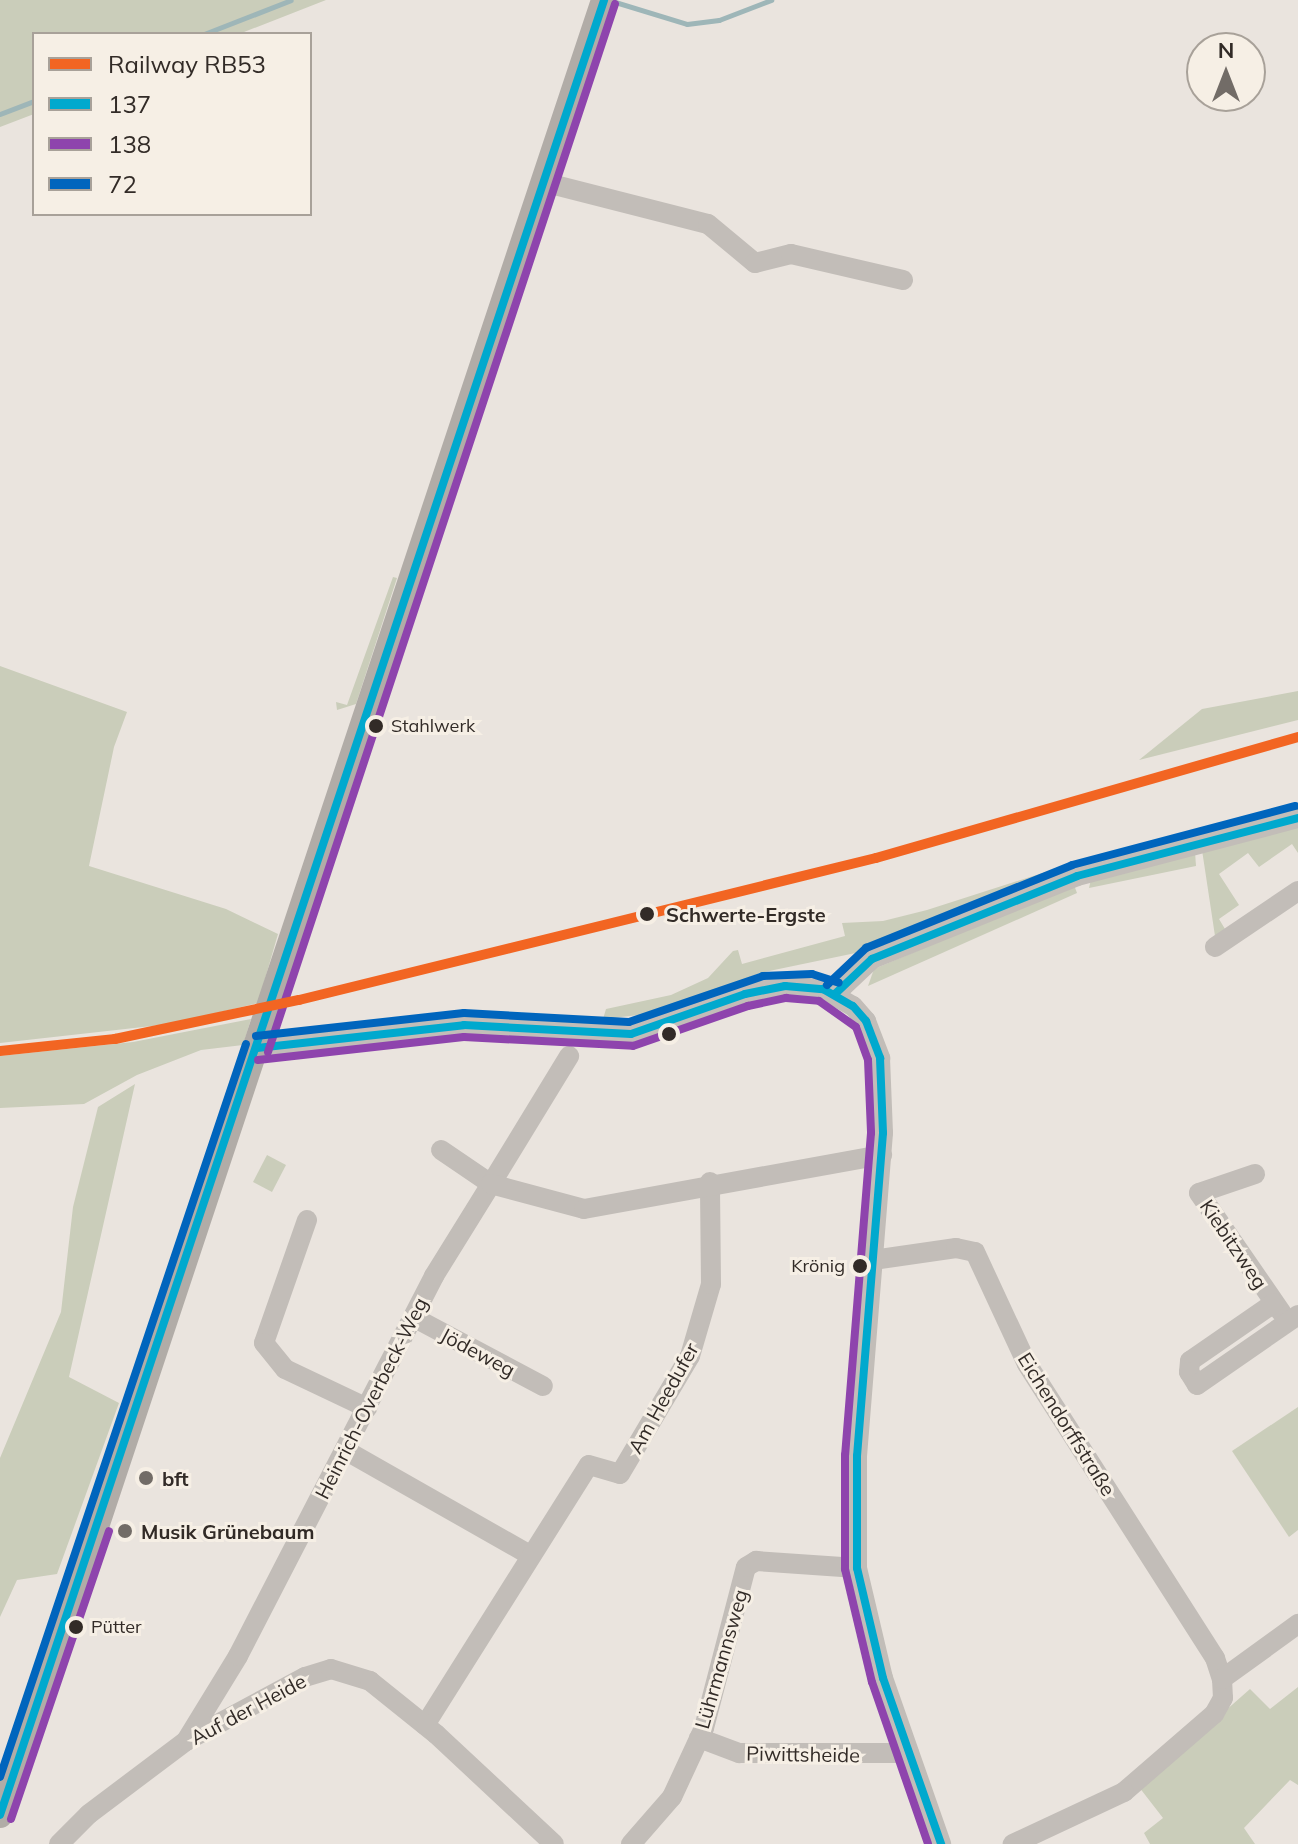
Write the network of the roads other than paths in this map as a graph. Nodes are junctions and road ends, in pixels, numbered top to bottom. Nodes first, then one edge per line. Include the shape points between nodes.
1 (602, 5) edge
2 (543, 182) junction
3 (903, 280) dead end
4 (1298, 818) edge
5 (1298, 891) edge
6 (1215, 947) dead end
7 (835, 994) junction
8 (257, 1048) junction
9 (569, 1056) dead end
10 (441, 1150) dead end
11 (882, 1155) junction
12 (1255, 1174) dead end
13 (710, 1182) junction
14 (491, 1184) junction
15 (307, 1220) dead end
16 (873, 1260) junction
17 (1274, 1303) junction
18 (413, 1317) junction
19 (1293, 1318) edge
20 (543, 1386) dead end
21 (367, 1408) junction
22 (345, 1450) junction
23 (528, 1554) junction
24 (857, 1568) junction
25 (1298, 1624) edge
26 (1222, 1679) junction
27 (425, 1725) junction
28 (699, 1738) junction
29 (186, 1741) junction
30 (909, 1753) junction
31 (0, 1815) edge
32 (59, 1844) edge
33 (554, 1844) edge
34 (631, 1844) edge
35 (941, 1844) edge
36 (1013, 1844) edge

1 - 2 main road
2 - 3 street via 708,224 755,263 791,254
2 - 8 main road
4 - 7 street via 1151,853 1063,881 872,959
5 - 6 street
7 - 8 street via 811,986 765,988 631,1034 464,1025
7 - 11 street via 853,1006 874,1038 882,1084
8 - 31 main road
9 - 14 street, Heinrich-Overbeck-Weg
10 - 14 street
11 - 13 street
11 - 16 street
12 - 17 street, Kiebitzweg via 1199,1193
13 - 14 street via 584,1209
13 - 23 street, Am Heedufer via 711,1284 690,1356 620,1474 589,1465
14 - 18 street, Heinrich-Overbeck-Weg
15 - 21 street via 264,1343 285,1369
16 - 24 street via 857,1456
16 - 26 street, Eichendorffstraße via 956,1248 975,1252 1027,1364 1215,1658
17 - 19 street, Kiebitzweg
17 - 19 street, Kiebitzweg via 1190,1361 1189,1372 1197,1385
18 - 20 street, Jödeweg
18 - 21 street, Heinrich-Overbeck-Weg
21 - 22 street, Heinrich-Overbeck-Weg
22 - 23 street
22 - 29 street, Heinrich-Overbeck-Weg via 238,1656
23 - 27 street, Am Heedufer
24 - 28 street, Lührmannsweg via 756,1561 746,1567
24 - 30 street via 868,1626
25 - 26 street
26 - 36 street via 1223,1698 1214,1714 1124,1792
27 - 29 street, Auf der Heide via 370,1681 331,1669 305,1677
27 - 33 street, Auf der Heide
28 - 30 street, Piwittsheide via 739,1753
28 - 34 street, Lührmannsweg via 672,1797
29 - 32 street, Auf der Heide via 89,1814
30 - 35 street

